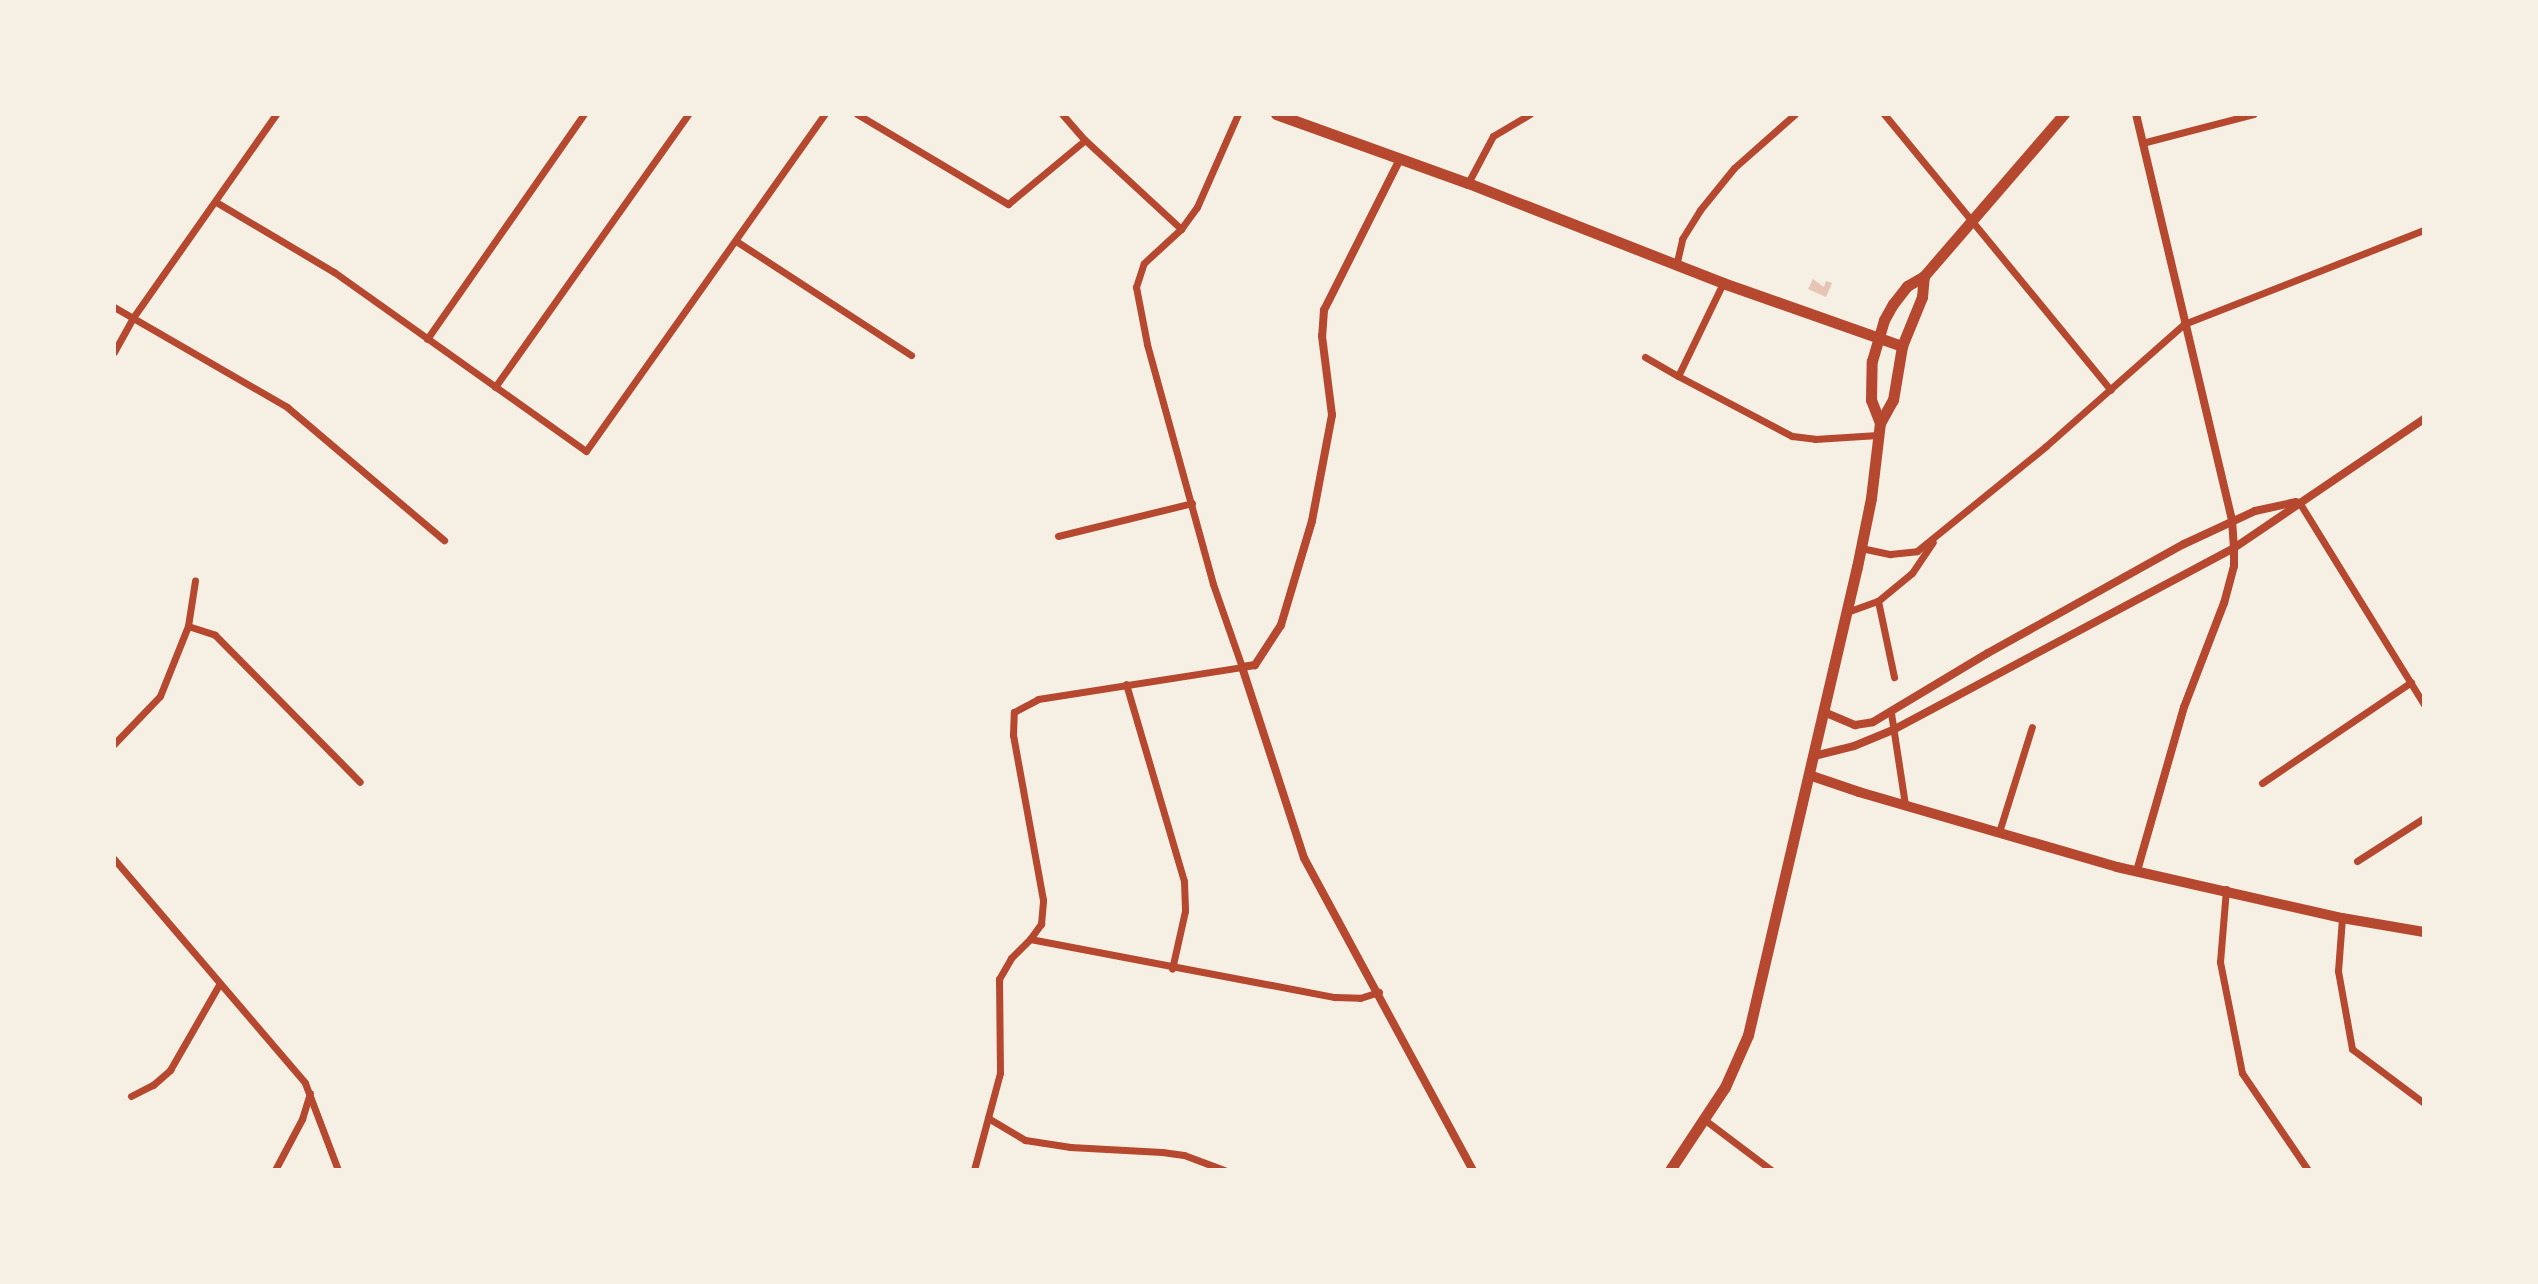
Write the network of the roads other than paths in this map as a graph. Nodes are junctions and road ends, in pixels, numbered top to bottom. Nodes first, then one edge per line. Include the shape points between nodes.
1 (276, 114) edge
2 (584, 114) edge
3 (688, 114) edge
4 (825, 114) edge
5 (857, 114) edge
6 (1062, 114) edge
7 (1238, 114) edge
8 (1276, 114) edge
9 (1530, 114) edge
10 (1795, 114) edge
11 (1884, 114) edge
12 (2064, 114) edge
13 (2136, 114) edge
14 (2253, 114) edge
15 (1085, 140) junction
16 (2142, 143) junction
17 (1400, 159) junction
18 (1468, 183) junction
19 (216, 202) junction
20 (1972, 221) junction
21 (1181, 229) junction
22 (2424, 230) edge
23 (736, 241) junction
24 (1676, 266) junction
25 (1924, 276) junction
26 (1723, 283) junction
27 (114, 307) edge
28 (132, 319) junction
29 (2184, 324) junction
30 (1877, 338) junction
31 (427, 339) junction
32 (1902, 346) junction
33 (114, 352) edge
34 (911, 355) dead end
35 (1645, 357) dead end
36 (1678, 376) junction
37 (495, 387) junction
38 (2111, 390) junction
39 (2424, 419) edge
40 (1879, 429) junction
41 (2299, 501) junction
42 (1192, 503) junction
43 (2232, 520) junction
44 (1058, 536) dead end
45 (1937, 537) junction
46 (444, 540) dead end
47 (1861, 548) junction
48 (2234, 548) junction
49 (195, 581) dead end
50 (1878, 601) junction
51 (1847, 612) junction
52 (188, 626) junction
53 (1242, 667) junction
54 (1894, 677) dead end
55 (2411, 682) junction
56 (1126, 684) junction
57 (2424, 704) edge
58 (1824, 712) junction
59 (1891, 713) junction
60 (114, 727) edge
61 (2032, 727) dead end
62 (1893, 730) junction
63 (123, 735) junction
64 (114, 744) edge
65 (1814, 756) junction
66 (1809, 775) junction
67 (360, 782) dead end
68 (2262, 783) dead end
69 (1905, 804) junction
70 (2424, 818) edge
71 (1999, 832) junction
72 (114, 859) edge
73 (2357, 861) dead end
74 (2137, 871) junction
75 (2226, 889) junction
76 (2342, 918) junction
77 (2424, 932) edge
78 (1030, 939) junction
79 (1172, 969) junction
80 (220, 983) junction
81 (1380, 992) junction
82 (310, 1093) junction
83 (131, 1096) dead end
84 (2424, 1103) edge
85 (988, 1118) junction
86 (1705, 1120) junction
87 (275, 1170) edge
88 (338, 1170) edge
89 (974, 1170) edge
90 (1224, 1170) edge
91 (1473, 1170) edge
92 (1670, 1170) edge
93 (1771, 1170) edge
94 (2308, 1170) edge

1 - 19 street
2 - 31 street
3 - 37 street
4 - 23 street
5 - 15 street via 1008,204
6 - 15 street
7 - 21 street via 1197,207
8 - 17 main road
9 - 18 street via 1493,136
10 - 24 street via 1734,168 1700,210 1682,239
11 - 20 street
12 - 20 main road
13 - 16 street
14 - 16 street
15 - 21 street
16 - 29 street
17 - 18 main road
17 - 53 street via 1324,310 1332,415 1312,521 1281,625 1255,665
18 - 24 main road
19 - 28 street
19 - 31 street via 300,250
20 - 25 main road
20 - 38 street
21 - 42 street via 1144,263 1136,287
22 - 29 street
23 - 34 street
23 - 37 street via 586,451
24 - 26 main road
25 - 30 main road via 1893,304
25 - 32 main road via 1922,297
26 - 30 main road
26 - 36 street
27 - 28 street
28 - 33 street
28 - 46 street via 299,415
29 - 38 street
29 - 43 street
30 - 32 main road
30 - 40 main road via 1871,400
31 - 37 street
32 - 40 main road via 1893,400
35 - 36 street
36 - 40 street via 1792,436 1815,439
38 - 45 street
39 - 41 street
40 - 47 main road
41 - 43 street
41 - 48 street
41 - 55 street
42 - 44 street
42 - 53 street
43 - 48 street
43 - 59 street via 1988,653
45 - 47 street via 1917,551 1900,554
45 - 50 street via 1912,573
47 - 51 main road
48 - 62 street
48 - 74 street via 2224,603 2184,707
49 - 52 street
50 - 51 street
50 - 54 street
51 - 58 main road
52 - 63 street via 160,696
52 - 67 street via 215,635
53 - 56 street
53 - 81 street via 1304,858
55 - 57 street
55 - 68 street
56 - 78 street via 1038,699 1015,710 1013,735 1043,900 1041,924
56 - 79 street via 1184,881 1184,919
58 - 59 street via 1862,726
58 - 65 main road
59 - 62 street
60 - 63 street
61 - 71 street
62 - 65 street
62 - 69 street
63 - 64 street
65 - 66 main road
66 - 69 main road
66 - 86 main road via 1748,1035
69 - 71 main road
70 - 73 street
71 - 74 main road
72 - 80 street
74 - 75 main road
75 - 76 main road
75 - 94 street via 2220,962 2242,1073
76 - 77 main road
76 - 84 street via 2338,971 2352,1049
78 - 79 street
78 - 85 street via 999,979 1000,1073
79 - 81 street via 1335,997
80 - 82 street
80 - 83 street via 170,1070
81 - 91 street
82 - 87 street
82 - 88 street
85 - 89 street
85 - 90 street via 1025,1140 1176,1154
86 - 92 main road
86 - 93 street

